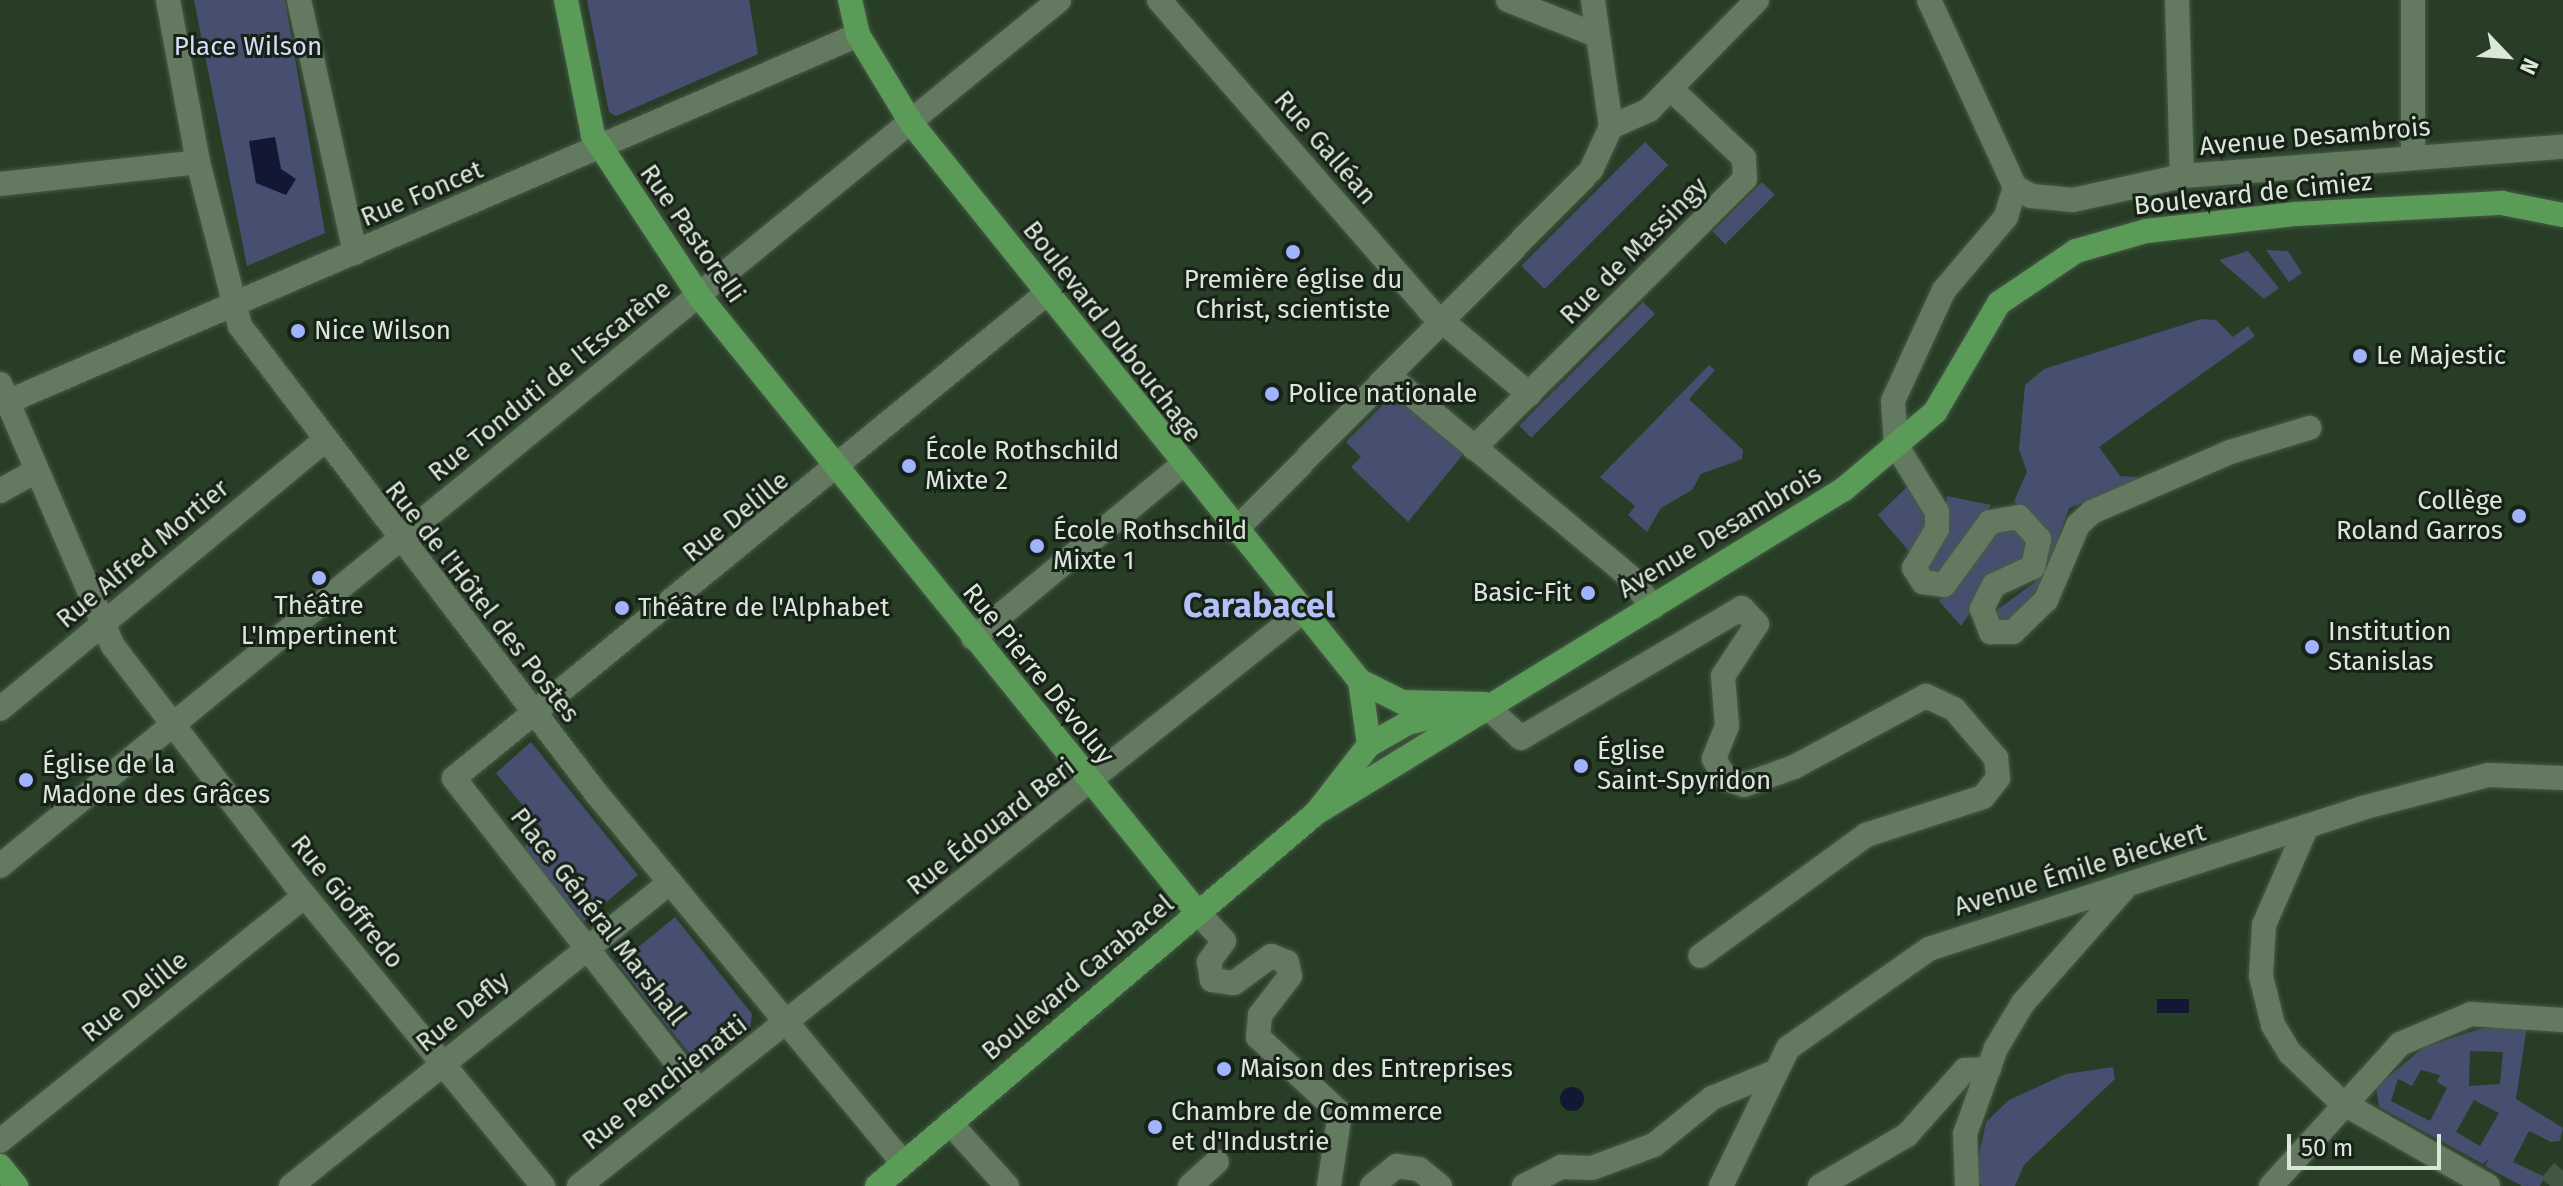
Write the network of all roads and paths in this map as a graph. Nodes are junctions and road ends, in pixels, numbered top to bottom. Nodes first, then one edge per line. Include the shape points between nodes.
1 (168, 0) edge
2 (299, 0) edge
3 (566, 0) edge
4 (850, 0) edge
5 (1059, 0) edge
6 (1508, 0) edge
7 (1593, 0) edge
8 (1757, 0) edge
9 (1929, 0) edge
10 (2177, 0) edge
11 (2413, 0) edge
12 (1163, 4) edge
13 (1594, 34) junction
14 (858, 35) junction
15 (1671, 89) junction
16 (912, 124) junction
17 (1611, 127) junction
18 (2563, 147) edge
19 (600, 150) junction
20 (2413, 157) junction
21 (198, 162) junction
22 (2182, 176) junction
23 (0, 184) edge
24 (2015, 187) junction
25 (2073, 200) junction
26 (2563, 215) edge
27 (1990, 236) junction
28 (355, 253) junction
29 (1047, 293) junction
30 (699, 296) junction
31 (231, 306) junction
32 (1444, 320) junction
33 (1389, 376) junction
34 (4, 393) edge
35 (1529, 394) junction
36 (2309, 428) dead end
37 (322, 443) junction
38 (1896, 445) junction
39 (1474, 448) junction
40 (1181, 466) junction
41 (837, 469) junction
42 (36, 471) junction
43 (0, 491) edge
44 (1235, 531) junction
45 (398, 541) junction
46 (1653, 607) junction
47 (1303, 611) junction
48 (99, 625) junction
49 (973, 638) junction
50 (1360, 681) junction
51 (1484, 704) junction
52 (0, 709) edge
53 (537, 715) junction
54 (173, 724) junction
55 (1369, 745) junction
56 (454, 778) joint
57 (2563, 778) edge
58 (1091, 785) junction
59 (1316, 813) junction
60 (2307, 826) junction
61 (0, 866) edge
62 (670, 882) junction
63 (2124, 889) junction
64 (305, 896) junction
65 (1198, 913) junction
66 (586, 949) junction
67 (1700, 956) dead end
68 (2563, 1020) edge
69 (785, 1023) junction
70 (443, 1063) junction
71 (1989, 1069) junction
72 (1772, 1073) junction
73 (699, 1091) junction
74 (2341, 1102) junction
75 (950, 1123) junction
76 (0, 1141) edge
77 (1217, 1162) dead end
78 (903, 1163) junction
79 (0, 1166) edge
80 (16, 1186) edge
81 (291, 1186) edge
82 (543, 1186) edge
83 (579, 1186) edge
84 (877, 1186) edge
85 (1007, 1186) edge
86 (1190, 1186) edge
87 (1329, 1186) edge
88 (1372, 1186) edge
89 (1440, 1186) edge
90 (1524, 1186) edge
91 (1721, 1186) edge
92 (1820, 1186) edge
93 (1967, 1186) edge
94 (2271, 1186) edge
95 (2488, 1186) edge

1 - 21 street, Rue de l'Hôtel des Postes
2 - 28 street
3 - 19 main road, Rue Pastorelli
4 - 14 main road, Boulevard Dubouchage
5 - 16 street, Rue Tonduti de l'Escarène
6 - 13 street
7 - 13 street
8 - 15 street
9 - 24 street
10 - 22 street
11 - 20 street
12 - 32 street, Rue Galléan
13 - 17 street
14 - 16 main road, Boulevard Dubouchage
14 - 19 street, Rue Foncet
15 - 17 street via 1630,124
15 - 35 street, Rue de Massingy via 1744,158 1748,173
16 - 29 main road, Boulevard Dubouchage
16 - 30 street, Rue Tonduti de l'Escarène
17 - 32 street via 1578,186
18 - 20 street, Avenue Desambrois
19 - 28 street, Rue Foncet
19 - 30 main road, Rue Pastorelli
20 - 22 street, Avenue Desambrois
21 - 23 street
21 - 31 street, Rue de l'Hôtel des Postes
22 - 25 street, Avenue Desambrois
24 - 25 street, Avenue Desambrois via 2031,196
24 - 27 street, Avenue Desambrois
25 - 27 street, Avenue Desambrois
26 - 38 main road, Boulevard de Cimiez via 2502,203 2296,214 2105,240 2048,266 1999,303 1935,412
27 - 38 street, Avenue Desambrois via 1924,325 1893,401
28 - 31 street, Rue Foncet
29 - 40 main road, Boulevard Dubouchage
29 - 41 street, Rue Delille
30 - 41 main road, Rue Pastorelli
30 - 45 street, Rue Tonduti de l'Escarène
31 - 34 street, Rue Foncet
31 - 37 street, Rue de l'Hôtel des Postes
32 - 33 street
32 - 35 street, Rue Galléan
33 - 39 street
33 - 44 street
34 - 42 street, Rue Gioffredo
35 - 39 street, Rue de Massingy
36 - 38 street via 2230,452 2092,512 2078,525 2046,600 2024,627 2002,636 1984,622 1985,596 2033,567 2034,528 2004,515 1973,539 1944,585 1923,582 1914,568 1937,529 1937,512
37 - 45 street, Rue de l'Hôtel des Postes
37 - 48 street, Rue Alfred Mortier
38 - 46 main road, Avenue Desambrois via 1796,523
39 - 46 street via 1630,577
40 - 44 main road, Boulevard Dubouchage
40 - 49 street
41 - 49 main road, Rue Pierre Dévoluy
41 - 53 street, Rue Delille
42 - 43 street
42 - 48 street, Rue Gioffredo
44 - 47 main road, Boulevard Dubouchage
45 - 53 street, Rue de l'Hôtel des Postes
45 - 54 street, Rue Tonduti de l'Escarène
46 - 51 main road, Avenue Desambrois
47 - 50 main road, Boulevard Dubouchage
47 - 58 street, Rue Édouard Beri
48 - 52 street, Rue Alfred Mortier
48 - 54 street, Rue Gioffredo
49 - 58 main road, Rue Pierre Dévoluy
50 - 51 main road via 1423,704
50 - 55 main road
51 - 55 main road, Boulevard Carabacel via 1408,723
51 - 59 main road, Boulevard Carabacel
51 - 67 street via 1521,738 1721,617 1746,609 1756,631 1723,676 1727,726 1714,759 1726,779 1744,785 1794,767 1926,696 1954,709 1996,758 1998,778 1983,797 1866,835
53 - 56 street, Rue Delille
53 - 62 street, Rue de l'Hôtel des Postes
54 - 61 street, Rue Tonduti de l'Escarène
54 - 64 street, Rue Gioffredo
55 - 59 main road, Boulevard Carabacel
56 - 66 street, Place Général Marshall
57 - 60 street, Avenue Émile Bieckert via 2489,775
58 - 65 main road, Rue Pierre Dévoluy
58 - 69 street, Rue Édouard Beri
59 - 65 main road, Boulevard Carabacel
60 - 63 street, Avenue Émile Bieckert
60 - 74 street via 2268,908 2261,976 2269,1014 2290,1053
62 - 66 street, Rue Defly
62 - 69 street, Rue de l'Hôtel des Postes
63 - 71 street via 2023,1003
63 - 72 street, Avenue Émile Bieckert via 1929,949 1797,1040
64 - 70 street, Rue Gioffredo
64 - 76 street, Rue Delille
65 - 75 main road, Boulevard Carabacel
65 - 87 street via 1224,941 1209,962 1212,980 1234,983 1271,956 1287,962 1290,976 1260,1015 1258,1037 1340,1113
66 - 70 street, Rue Defly
66 - 73 street, Place Général Marshall
68 - 74 street via 2504,1011 2431,1028 2400,1044
69 - 73 street, Rue Penchienatti
69 - 78 street, Rue de l'Hôtel des Postes
70 - 81 street, Rue Defly
70 - 82 street, Rue Gioffredo
71 - 92 street via 1965,1070 1907,1135
71 - 93 street via 1965,1134
72 - 90 street via 1712,1098 1654,1145 1592,1168 1561,1167
72 - 91 street, Avenue Émile Bieckert
73 - 83 street, Rue Penchienatti
74 - 94 street
74 - 95 street
75 - 78 main road, Boulevard Carabacel
75 - 85 street
77 - 86 street
78 - 84 main road, Boulevard Carabacel
79 - 80 main road
88 - 89 street via 1397,1166 1419,1169

